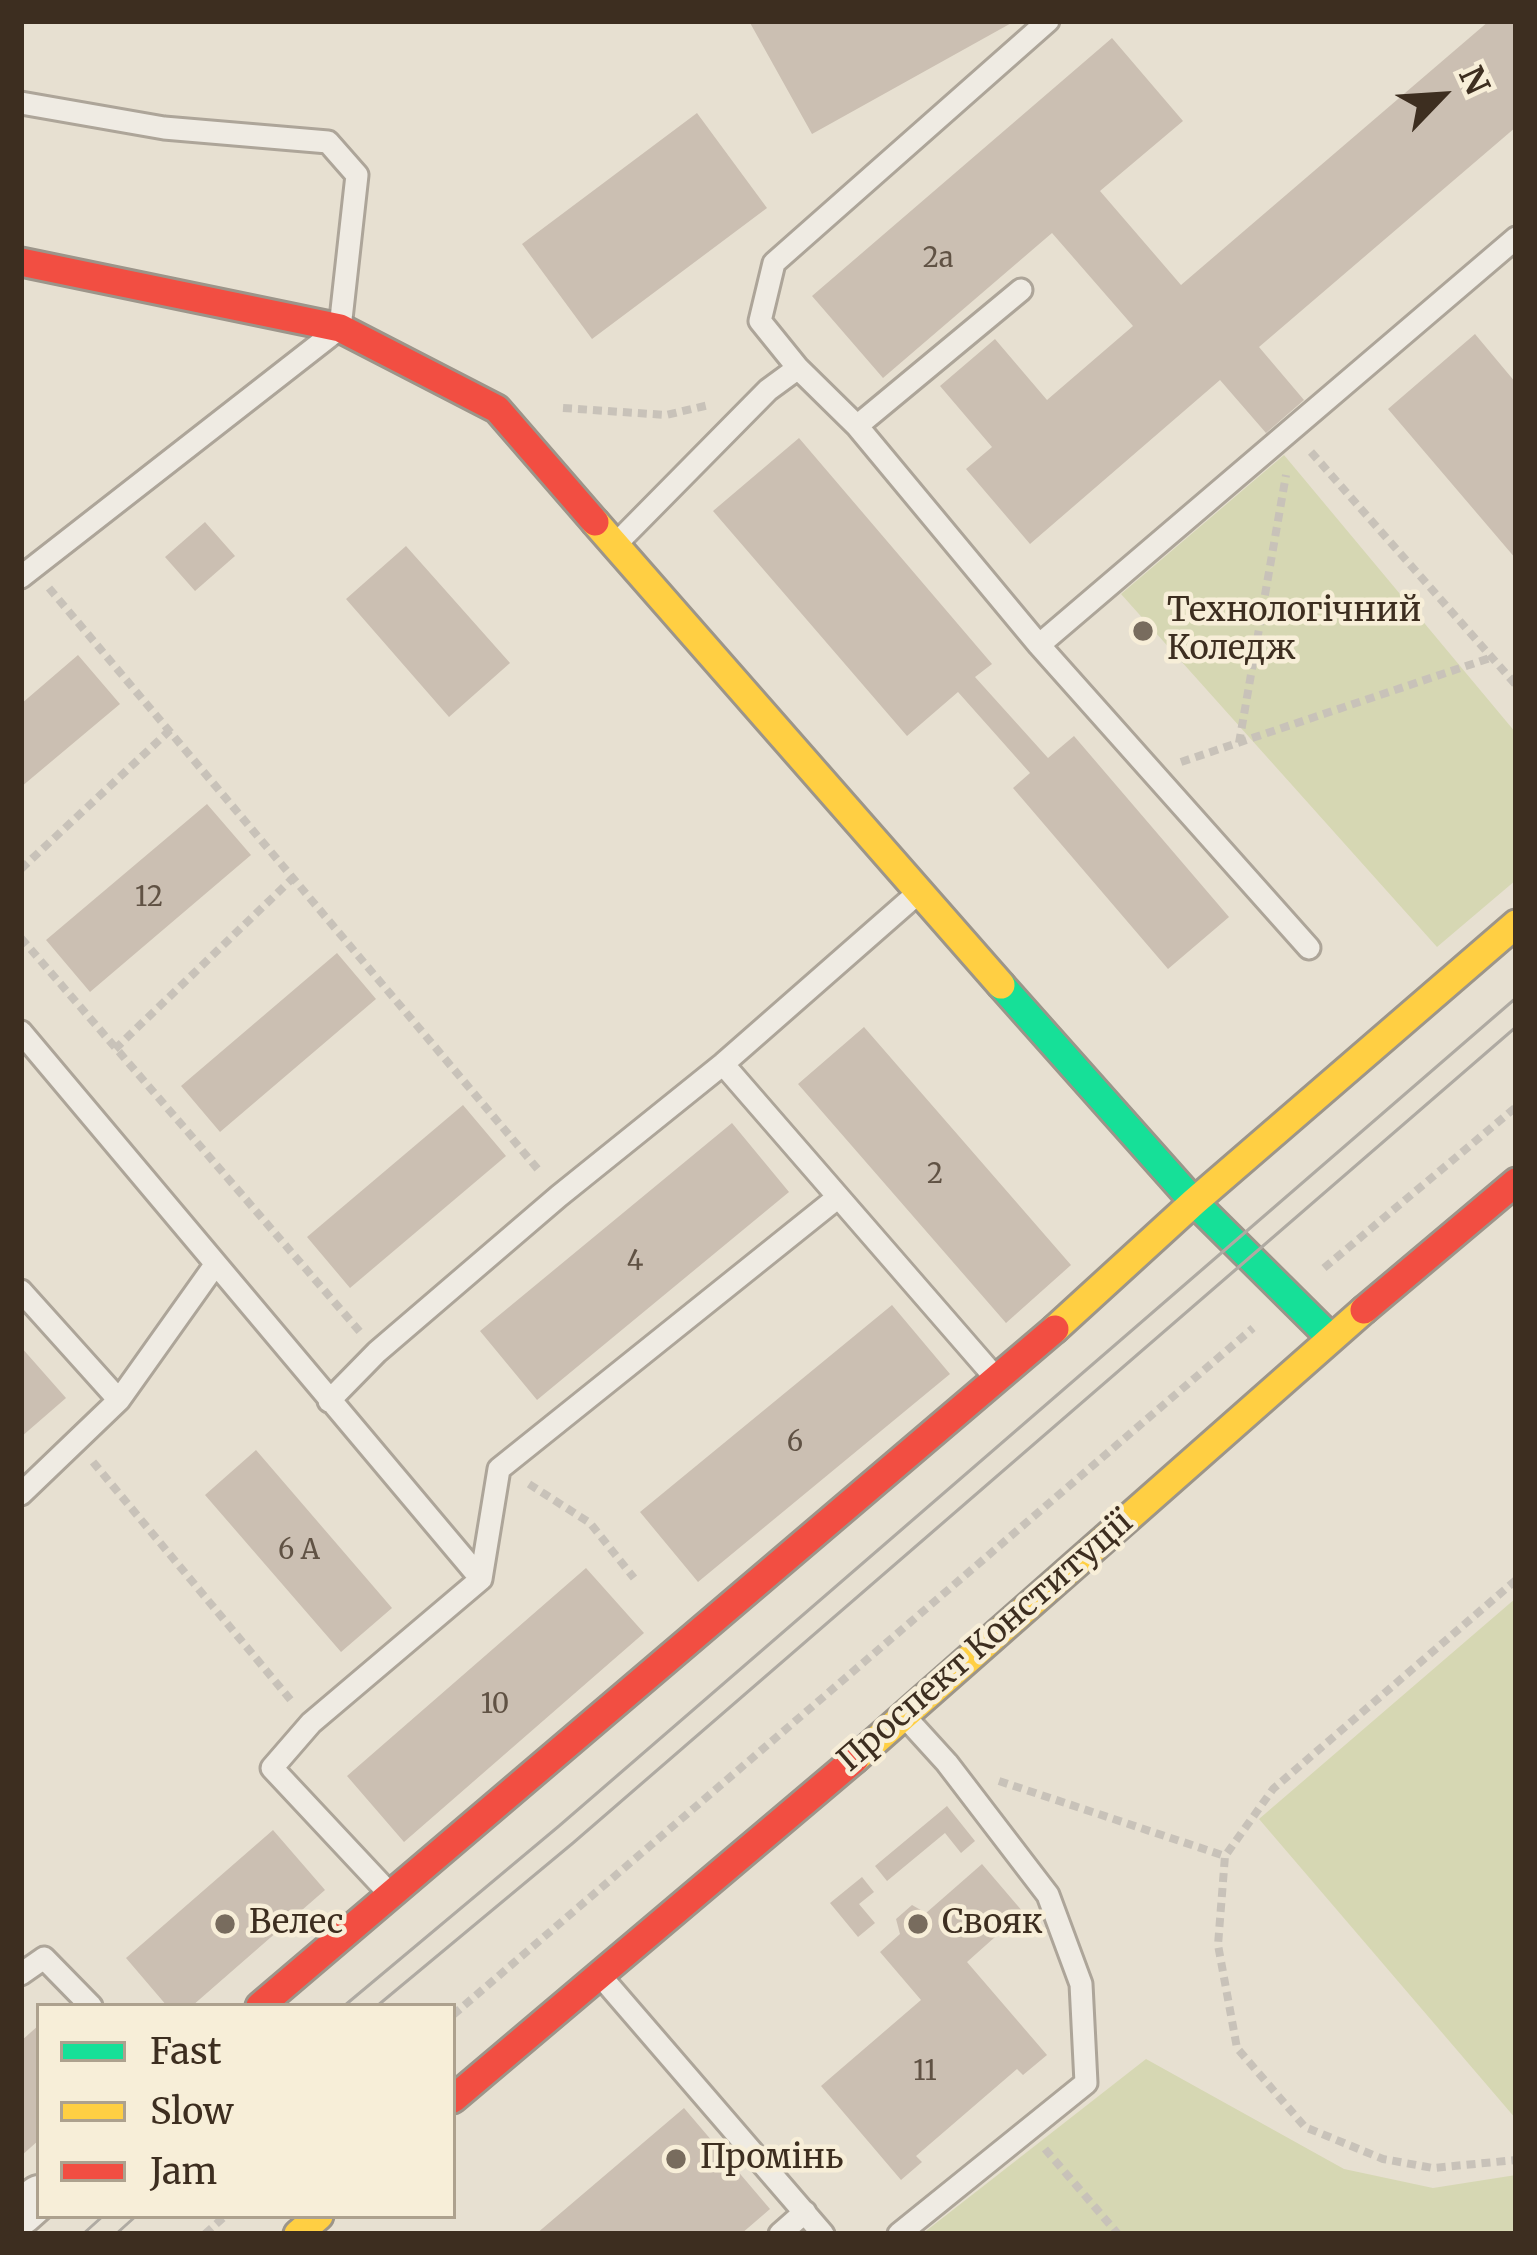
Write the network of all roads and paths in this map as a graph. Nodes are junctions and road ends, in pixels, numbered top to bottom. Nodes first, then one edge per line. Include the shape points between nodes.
1 (1048, 21) edge
2 (21, 103) edge
3 (1516, 238) edge
4 (21, 262) edge
5 (1021, 290) dead end
6 (340, 328) junction
7 (798, 368) junction
8 (768, 390) junction
9 (552, 408) dead end
10 (857, 426) junction
11 (1292, 430) junction
12 (616, 544) junction
13 (27, 573) edge
14 (1039, 645) junction
15 (1490, 658) junction
16 (1516, 685) edge
17 (170, 730) junction
18 (1239, 742) junction
19 (1151, 772) junction
20 (21, 869) edge
21 (294, 877) junction
22 (919, 893) junction
23 (1516, 924) edge
24 (21, 938) edge
25 (1309, 948) dead end
26 (21, 1032) edge
27 (115, 1049) junction
28 (723, 1064) junction
29 (1516, 1107) edge
30 (1516, 1182) edge
31 (560, 1196) junction
32 (837, 1198) junction
33 (1194, 1202) junction
34 (214, 1265) junction
35 (21, 1291) edge
36 (1290, 1297) junction
37 (1331, 1338) junction
38 (377, 1352) junction
39 (998, 1381) junction
40 (119, 1400) junction
41 (329, 1401) junction
42 (77, 1443) junction
43 (499, 1468) junction
44 (21, 1494) edge
45 (634, 1578) dead end
46 (481, 1579) junction
47 (1516, 1580) edge
48 (905, 1716) junction
49 (311, 1724) junction
50 (947, 1763) junction
51 (1225, 1856) junction
52 (389, 1894) junction
53 (21, 1974) edge
54 (599, 1975) junction
55 (89, 2003) edge
56 (263, 2003) edge
57 (456, 2011) edge
58 (456, 2096) edge
59 (1028, 2129) junction
60 (1516, 2160) edge
61 (805, 2212) junction
62 (779, 2234) edge
63 (824, 2234) edge
64 (899, 2234) edge
65 (1118, 2234) edge

1 - 7 lane via 774,263 760,321
2 - 6 lane via 164,128 328,142 357,175
3 - 11 lane
4 - 6 street
5 - 10 lane
6 - 12 street via 497,409
6 - 13 lane
7 - 8 lane
7 - 10 lane
8 - 9 path via 666,416
8 - 12 lane
10 - 14 lane
11 - 14 lane
11 - 15 path
11 - 18 path
12 - 22 street
13 - 17 path
14 - 19 lane
15 - 16 path
15 - 18 path
17 - 20 path
17 - 21 path
18 - 19 path
19 - 25 lane
21 - 27 path
21 - 31 path
22 - 28 lane
22 - 33 street
23 - 33 street
24 - 27 path
26 - 34 lane
27 - 38 path
28 - 31 lane
28 - 32 lane
29 - 36 path
30 - 37 street, Проспект Конституції
31 - 38 lane
32 - 39 lane
32 - 43 lane
33 - 36 street
33 - 39 street
34 - 40 lane
34 - 41 lane
35 - 40 lane
36 - 37 street
36 - 57 path
37 - 48 street, Проспект Конституції
38 - 41 lane
39 - 52 street
40 - 42 lane
41 - 46 lane
42 - 44 lane
42 - 49 path
43 - 45 path via 590,1523
43 - 46 lane
46 - 49 lane
47 - 51 path via 1273,1789
48 - 50 lane
48 - 54 street, Проспект Конституції
49 - 52 lane via 272,1768
50 - 51 path
50 - 59 lane via 1048,1895 1081,1984 1086,2083
51 - 60 path via 1218,1945 1237,2048 1305,2127 1383,2159 1433,2168
52 - 56 street
53 - 55 lane via 44,1958
54 - 58 street, Проспект Конституції
54 - 61 lane
59 - 64 lane
59 - 65 path
61 - 62 lane
61 - 63 lane

